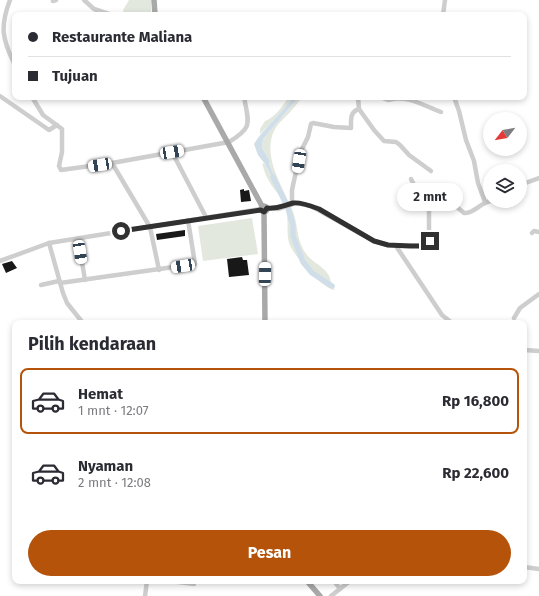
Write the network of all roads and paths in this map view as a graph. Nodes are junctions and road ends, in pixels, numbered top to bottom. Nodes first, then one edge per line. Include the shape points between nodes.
1 (10, 0) edge
2 (84, 0) edge
3 (154, 0) edge
4 (445, 0) edge
5 (103, 12) edge
6 (156, 12) edge
7 (443, 12) edge
8 (12, 58) edge
9 (0, 96) edge
10 (34, 100) edge
11 (205, 100) edge
12 (244, 100) edge
13 (358, 100) edge
14 (409, 100) edge
15 (455, 100) edge
16 (359, 109) junction
17 (441, 112) dead end
18 (57, 125) junction
19 (228, 142) junction
20 (172, 152) junction
21 (112, 163) junction
22 (431, 171) dead end
23 (539, 178) edge
24 (411, 179) dead end
25 (527, 182) edge
26 (429, 194) junction
27 (483, 197) edge
28 (292, 203) junction
29 (483, 203) edge
30 (264, 209) junction
31 (206, 217) junction
32 (188, 220) junction
33 (150, 226) junction
34 (539, 232) edge
35 (532, 233) dead end
36 (78, 238) junction
37 (49, 243) junction
38 (396, 246) junction
39 (0, 261) edge
40 (159, 270) junction
41 (85, 280) junction
42 (60, 282) junction
43 (41, 285) dead end
44 (539, 294) edge
45 (514, 318) dead end
46 (81, 320) edge
47 (265, 320) edge
48 (448, 320) edge
49 (527, 350) edge
50 (539, 351) edge
51 (527, 567) edge
52 (539, 569) edge
53 (147, 584) edge
54 (310, 584) edge
55 (336, 584) edge
56 (346, 584) edge
57 (340, 589) junction
58 (145, 596) edge
59 (320, 596) edge
60 (331, 596) edge

1 - 8 street via 4,10 3,39
2 - 5 street via 94,9
3 - 6 main road
4 - 7 street
9 - 18 street via 49,130
10 - 18 street via 43,115
11 - 19 main road
12 - 19 street via 248,126 243,133
13 - 16 street
14 - 17 street
15 - 27 street
16 - 22 street via 384,141 396,142 409,156
16 - 28 street via 353,113 351,128 311,124 300,153 292,190
18 - 21 street via 63,131 59,166 61,170
19 - 20 street
19 - 30 main road
20 - 21 street
20 - 31 street
21 - 33 street
23 - 25 street
24 - 26 street via 415,187
26 - 29 street via 434,189 466,214
26 - 38 street via 430,241 424,246
28 - 30 street via 278,209
28 - 38 street via 311,206 374,241
30 - 31 street
30 - 47 main road
31 - 32 street
32 - 33 street
32 - 40 street via 194,264
33 - 36 street
33 - 40 street
34 - 35 street
36 - 37 street
36 - 41 street
37 - 39 street
37 - 42 street
38 - 48 street via 442,315
40 - 41 street
41 - 42 street
42 - 43 street
42 - 46 street via 67,303
44 - 45 street via 520,308
49 - 50 street
51 - 52 street
53 - 58 street
54 - 59 main road
55 - 57 street
56 - 57 street
57 - 60 street

